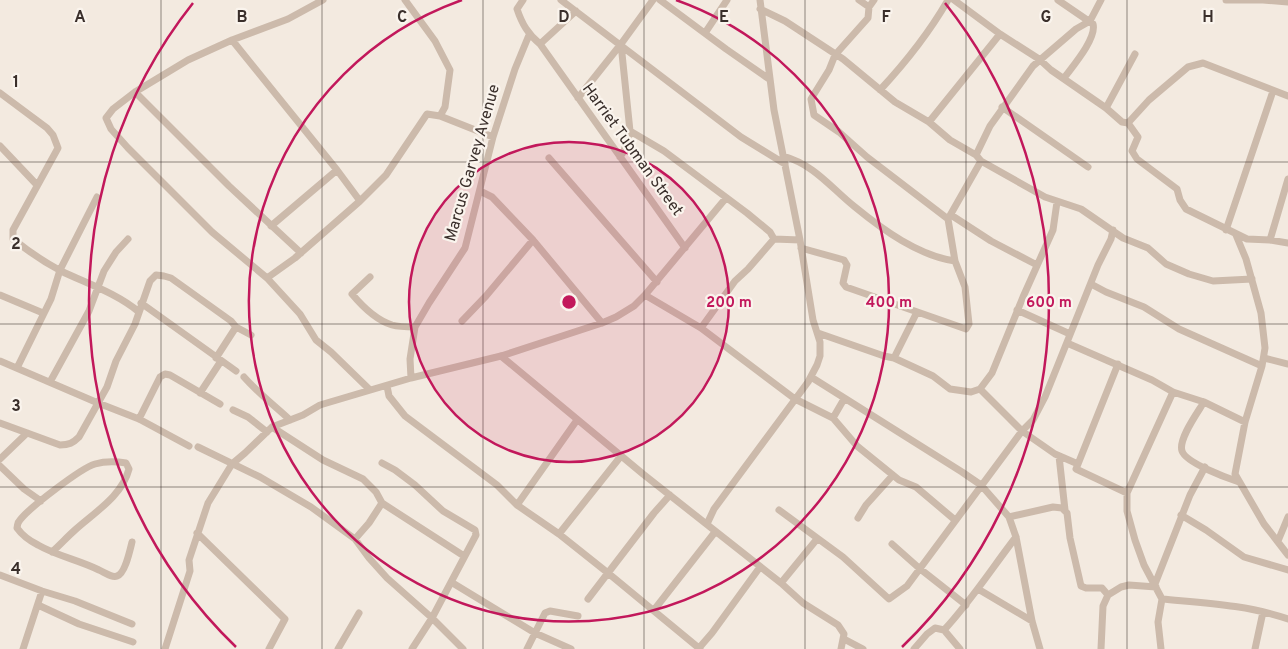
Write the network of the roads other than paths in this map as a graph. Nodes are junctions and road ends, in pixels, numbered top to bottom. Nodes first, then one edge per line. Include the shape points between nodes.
1 (324, 0) edge
2 (405, 0) edge
3 (561, 0) edge
4 (653, 0) edge
5 (660, 0) edge
6 (727, 0) edge
7 (760, 0) edge
8 (860, 0) edge
9 (874, 0) edge
10 (948, 0) edge
11 (954, 0) edge
12 (1058, 0) edge
13 (1101, 0) edge
14 (1226, 0) edge
15 (521, 1) edge
16 (1288, 2) edge
17 (869, 7) junction
18 (760, 9) junction
19 (576, 11) junction
20 (1090, 21) junction
21 (705, 33) junction
22 (1000, 34) junction
23 (529, 35) junction
24 (232, 40) junction
25 (540, 44) junction
26 (621, 44) junction
27 (1135, 54) dead end
28 (835, 55) junction
29 (1039, 59) junction
30 (1064, 78) junction
31 (769, 79) junction
32 (880, 90) junction
33 (1272, 90) junction
34 (135, 92) junction
35 (0, 93) edge
36 (1288, 96) edge
37 (578, 98) junction
38 (1002, 107) junction
39 (1106, 108) junction
40 (440, 116) junction
41 (929, 122) junction
42 (1128, 123) junction
43 (630, 131) junction
44 (493, 137) junction
45 (0, 146) edge
46 (620, 157) junction
47 (548, 158) dead end
48 (978, 158) junction
49 (784, 160) junction
50 (1088, 167) dead end
51 (337, 170) junction
52 (1288, 179) edge
53 (37, 185) junction
54 (480, 191) junction
55 (96, 196) dead end
56 (726, 198) junction
57 (360, 201) junction
58 (1057, 202) junction
59 (950, 217) junction
60 (271, 226) junction
61 (1113, 230) junction
62 (1226, 230) junction
63 (1236, 235) junction
64 (128, 239) dead end
65 (774, 239) junction
66 (533, 240) junction
67 (1270, 240) junction
68 (1288, 243) edge
69 (800, 244) junction
70 (685, 248) junction
71 (301, 253) junction
72 (955, 261) junction
73 (1037, 265) junction
74 (60, 270) junction
75 (267, 278) junction
76 (370, 278) dead end
77 (1252, 279) junction
78 (656, 282) junction
79 (1091, 284) junction
80 (98, 287) junction
81 (0, 295) edge
82 (645, 295) junction
83 (141, 304) junction
84 (1017, 310) junction
85 (139, 312) junction
86 (917, 312) junction
87 (43, 313) junction
88 (462, 321) dead end
89 (602, 323) junction
90 (236, 327) junction
91 (415, 327) junction
92 (701, 328) junction
93 (818, 332) junction
94 (1070, 334) junction
95 (251, 335) dead end
96 (1067, 343) junction
97 (501, 356) junction
98 (894, 358) junction
99 (1264, 358) junction
100 (219, 360) junction
101 (0, 361) edge
102 (1118, 364) junction
103 (1288, 364) edge
104 (1262, 366) junction
105 (17, 368) junction
106 (236, 371) dead end
107 (244, 377) dead end
108 (811, 377) junction
109 (411, 378) junction
110 (50, 382) junction
111 (387, 386) junction
112 (369, 389) junction
113 (980, 389) junction
114 (1173, 392) junction
115 (200, 393) junction
116 (795, 399) junction
117 (844, 399) junction
118 (1204, 402) junction
119 (98, 403) junction
120 (220, 404) dead end
121 (233, 410) dead end
122 (833, 418) junction
123 (139, 419) junction
124 (290, 420) junction
125 (578, 420) junction
126 (1245, 422) junction
127 (0, 423) edge
128 (269, 430) junction
129 (1022, 431) junction
130 (27, 433) junction
131 (189, 446) dead end
132 (198, 447) dead end
133 (620, 456) junction
134 (1059, 456) junction
135 (0, 460) edge
136 (382, 463) dead end
137 (232, 464) junction
138 (1078, 464) junction
139 (0, 466) edge
140 (1205, 467) junction
141 (893, 475) junction
142 (1239, 482) junction
143 (981, 486) junction
144 (1127, 493) junction
145 (670, 495) junction
146 (41, 501) junction
147 (382, 503) junction
148 (517, 505) junction
149 (779, 510) dead end
150 (1065, 510) junction
151 (1181, 515) junction
152 (1008, 517) junction
153 (1288, 517) edge
154 (858, 518) dead end
155 (955, 520) junction
156 (707, 524) junction
157 (716, 532) junction
158 (197, 533) junction
159 (559, 534) junction
160 (1016, 537) junction
161 (355, 539) junction
162 (817, 539) junction
163 (1278, 541) junction
164 (132, 542) dead end
165 (892, 544) dead end
166 (52, 552) junction
167 (1288, 555) edge
168 (464, 556) junction
169 (760, 566) junction
170 (919, 568) junction
171 (1288, 570) edge
172 (608, 573) junction
173 (0, 575) edge
174 (451, 582) junction
175 (781, 583) junction
176 (1156, 586) junction
177 (978, 589) junction
178 (42, 591) junction
179 (1108, 594) junction
180 (588, 599) dead end
181 (1162, 599) junction
182 (38, 605) junction
183 (966, 605) junction
184 (654, 610) junction
185 (1263, 612) junction
186 (359, 613) dead end
187 (578, 616) dead end
188 (432, 618) junction
189 (1288, 619) edge
190 (1032, 621) junction
191 (132, 624) dead end
192 (944, 630) junction
193 (535, 633) junction
194 (844, 639) junction
195 (133, 642) dead end
196 (700, 648) edge
197 (23, 649) edge
198 (165, 649) edge
199 (269, 649) edge
200 (338, 649) edge
201 (412, 649) edge
202 (463, 649) edge
203 (527, 649) edge
204 (571, 649) edge
205 (841, 649) edge
206 (863, 649) edge
207 (914, 649) edge
208 (960, 649) edge
209 (1040, 649) edge
210 (1101, 649) edge
211 (1161, 649) edge
212 (1255, 649) edge

1 - 24 street via 288,19
2 - 40 street via 435,41 450,70 445,108
3 - 19 street
4 - 26 street
5 - 21 street
6 - 21 street
7 - 18 street
8 - 17 street
9 - 17 street
10 - 32 street via 924,38
11 - 22 street
12 - 20 street
13 - 20 street
14 - 16 street
15 - 23 street via 517,9
17 - 28 street via 868,18
18 - 28 street via 785,21
18 - 31 street
19 - 25 street
19 - 26 street
20 - 29 street
20 - 30 street via 1094,29 1092,38
21 - 31 street
22 - 29 street
22 - 41 street
23 - 25 street, Harriet Tubman Street
23 - 44 street, Marcus Garvey Avenue
24 - 34 street via 188,60
24 - 51 street
25 - 37 street, Harriet Tubman Street
26 - 37 street
26 - 43 street
26 - 49 street via 741,136
27 - 39 street
28 - 32 street
28 - 59 street via 811,98 814,115
29 - 30 street
29 - 38 street
30 - 39 street
31 - 49 street
32 - 41 street
33 - 36 street
33 - 42 street via 1203,63 1188,67
33 - 62 street
34 - 60 street
34 - 75 street via 112,109 106,118 111,129 212,232
35 - 53 street via 47,128 57,142 58,148
37 - 46 street, Harriet Tubman Street
38 - 48 street via 990,126
38 - 50 street
39 - 42 street via 1122,122
40 - 44 street
40 - 57 street via 427,114 386,175
41 - 48 street
42 - 62 street via 1138,137 1132,151 1137,159 1177,190 1186,209
43 - 46 street
43 - 56 street via 664,151
44 - 54 street, Marcus Garvey Avenue
45 - 53 street
46 - 70 street, Harriet Tubman Street
47 - 78 street
48 - 58 street
48 - 59 street
49 - 69 street
49 - 72 street via 800,162 913,248
51 - 57 street
51 - 60 street
52 - 67 street
53 - 74 street via 12,230 13,239
54 - 66 street via 492,197
54 - 91 street, Marcus Garvey Avenue via 465,248
55 - 74 street
56 - 65 street via 770,232
56 - 70 street
57 - 71 street
58 - 61 street via 1081,209
58 - 73 street via 1054,230
59 - 72 street
59 - 73 street
60 - 71 street
61 - 77 street via 1123,238 1148,248 1166,264 1189,274 1213,281
61 - 79 street
62 - 63 street
63 - 67 street via 1247,240
63 - 77 street
64 - 80 street via 104,270
65 - 69 street
65 - 92 street via 735,281
66 - 88 street
66 - 89 street
67 - 68 street
69 - 86 street via 844,260 843,283 846,287
69 - 93 street via 807,292
70 - 78 street
71 - 75 street
72 - 86 street via 964,287 969,324 966,328
73 - 84 street
74 - 80 street
74 - 87 street
75 - 112 street via 300,314 316,340
76 - 91 street via 352,294 361,306 392,325
77 - 99 street via 1264,330
78 - 82 street
79 - 94 street
79 - 104 street via 1144,308 1178,329
80 - 85 street
80 - 110 street via 89,311
81 - 87 street
82 - 89 street via 622,313
82 - 92 street
83 - 85 street
83 - 90 street via 150,281 156,275 164,276 232,321
83 - 100 street
84 - 94 street
84 - 113 street via 992,373
85 - 119 street
86 - 98 street
87 - 105 street
89 - 97 street
90 - 95 street
90 - 100 street
91 - 109 street, Marcus Garvey Avenue
92 - 116 street
93 - 98 street
93 - 108 street via 820,356
94 - 96 street
96 - 102 street
96 - 129 street via 1033,420
97 - 109 street
97 - 125 street
98 - 113 street via 932,376 950,389 971,392
99 - 103 street
99 - 104 street
100 - 106 street
100 - 115 street
101 - 105 street
102 - 114 street
102 - 138 street
104 - 126 street
105 - 110 street
107 - 124 street
108 - 116 street
108 - 117 street
109 - 111 street
110 - 119 street
111 - 112 street
111 - 148 street via 389,396 405,416 497,485
112 - 124 street via 320,405
113 - 129 street
114 - 118 street
114 - 144 street
115 - 120 street
115 - 123 street via 165,374 160,377
116 - 122 street
116 - 156 street
117 - 122 street
117 - 143 street via 959,469
118 - 126 street
118 - 140 street via 1187,431 1182,451
119 - 123 street
119 - 130 street via 79,437 68,445
121 - 128 street
122 - 141 street via 857,446
123 - 131 street
124 - 128 street
125 - 133 street
125 - 148 street
126 - 142 street via 1235,472
127 - 130 street
128 - 137 street
128 - 147 street via 363,479
129 - 134 street
129 - 143 street
130 - 135 street
132 - 137 street
133 - 145 street
133 - 159 street
134 - 138 street
134 - 150 street
136 - 168 street via 474,530 476,535
137 - 158 street via 208,503
137 - 161 street via 311,507
138 - 144 street via 1077,470
139 - 146 street
140 - 142 street
140 - 151 street
141 - 154 street
141 - 155 street via 916,487
142 - 163 street
143 - 152 street
143 - 155 street
144 - 176 street via 1128,517 1144,565
145 - 156 street
145 - 172 street
146 - 166 street via 20,520 17,528 26,538
146 - 166 street via 95,464 114,460 126,463 129,469 126,480 117,491
147 - 161 street
147 - 168 street
148 - 159 street
149 - 162 street
150 - 152 street via 1054,508
150 - 179 street via 1081,586 1102,588
151 - 171 street via 1244,557
151 - 176 street
152 - 160 street
153 - 163 street
155 - 170 street
156 - 157 street
157 - 169 street
157 - 184 street
158 - 198 street via 189,560 190,571
158 - 199 street via 285,620
159 - 172 street
160 - 177 street
160 - 190 street
161 - 188 street via 375,565
162 - 170 street via 843,557 889,599 907,586
162 - 175 street
163 - 167 street
164 - 166 street via 122,572 114,577
165 - 170 street
168 - 174 street
169 - 175 street
169 - 196 street
170 - 183 street
172 - 180 street
172 - 184 street
173 - 178 street
174 - 188 street
174 - 193 street
175 - 194 street via 803,603 838,625
176 - 179 street via 1121,586
176 - 181 street
177 - 183 street
177 - 190 street
178 - 182 street
178 - 191 street
179 - 210 street via 1103,606
181 - 185 street
181 - 211 street via 1158,622
182 - 195 street via 79,624
182 - 197 street
183 - 192 street
184 - 196 street
185 - 189 street
185 - 212 street
186 - 200 street
187 - 193 street via 550,611 542,616
188 - 201 street
188 - 202 street
190 - 209 street
192 - 207 street via 935,628 930,631
192 - 208 street
193 - 203 street
193 - 204 street
194 - 205 street
194 - 206 street

